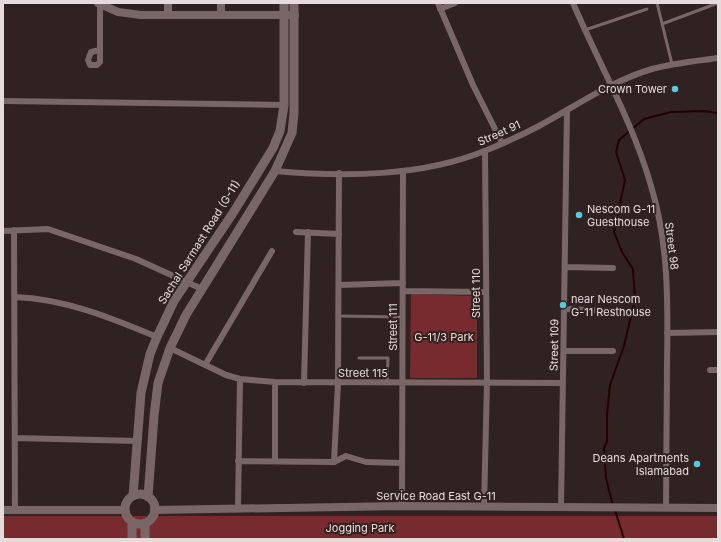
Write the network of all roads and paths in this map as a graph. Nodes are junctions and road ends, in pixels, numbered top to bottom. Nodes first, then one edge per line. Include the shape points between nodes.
1 (168, 3) edge
2 (221, 3) edge
3 (284, 3) edge
4 (294, 3) edge
5 (454, 3) edge
6 (573, 3) edge
7 (657, 3) edge
8 (718, 3) edge
9 (99, 4) edge
10 (439, 6) edge
11 (648, 9) dead end
12 (168, 14) junction
13 (222, 14) junction
14 (284, 15) junction
15 (295, 15) junction
16 (662, 24) junction
17 (584, 30) junction
18 (100, 50) dead end
19 (718, 58) edge
20 (672, 64) junction
21 (611, 86) junction
22 (3, 101) edge
23 (284, 105) junction
24 (567, 110) junction
25 (502, 143) junction
26 (485, 151) junction
27 (275, 171) junction
28 (403, 172) junction
29 (339, 173) junction
30 (3, 230) edge
31 (14, 230) junction
32 (296, 232) dead end
33 (308, 232) junction
34 (339, 234) junction
35 (272, 252) dead end
36 (565, 267) junction
37 (613, 268) dead end
38 (186, 281) junction
39 (403, 283) junction
40 (339, 285) junction
41 (202, 289) junction
42 (403, 291) junction
43 (486, 292) junction
44 (15, 297) junction
45 (564, 309) junction
46 (613, 310) dead end
47 (338, 316) junction
48 (403, 317) junction
49 (718, 332) edge
50 (667, 333) junction
51 (157, 337) junction
52 (170, 348) junction
53 (564, 351) junction
54 (613, 351) dead end
55 (359, 358) dead end
56 (206, 365) junction
57 (710, 370) dead end
58 (718, 370) edge
59 (240, 379) junction
60 (275, 382) junction
61 (403, 382) junction
62 (487, 382) junction
63 (304, 383) junction
64 (338, 383) junction
65 (387, 383) junction
66 (564, 383) junction
67 (15, 438) junction
68 (138, 441) junction
69 (238, 461) junction
70 (275, 461) junction
71 (334, 462) junction
72 (402, 463) junction
73 (133, 496) junction
74 (148, 497) junction
75 (402, 506) junction
76 (238, 507) junction
77 (484, 507) junction
78 (561, 508) junction
79 (666, 508) junction
80 (718, 508) edge
81 (3, 510) edge
82 (15, 510) junction
83 (125, 510) junction
84 (154, 510) junction
85 (132, 522) junction
86 (145, 523) junction
87 (132, 539) edge
88 (145, 539) edge

1 - 12 street
2 - 13 street
3 - 14 main road, Sachal Sarmast Road (G-11)
4 - 15 main road
5 - 10 street
6 - 17 street, Street 98
7 - 16 lane
8 - 16 lane
9 - 12 street via 128,14
9 - 18 street
10 - 25 street via 473,85
11 - 17 lane
12 - 13 street
13 - 14 street
14 - 15 street
14 - 23 main road, Sachal Sarmast Road (G-11)
15 - 27 main road via 292,133
16 - 20 lane
17 - 21 street, Street 98
19 - 20 street, Street 91
20 - 21 street, Street 91 via 651,69
21 - 24 street, Street 91
21 - 50 street, Street 98 via 643,159 652,188 662,237 666,275
22 - 23 street
23 - 38 main road, Sachal Sarmast Road (G-11) via 280,131 272,148 233,213
24 - 25 street, Street 91
24 - 36 street, Street 109
25 - 26 street, Street 91
26 - 28 street, Street 91
26 - 43 street, Street 110
27 - 29 street, Street 91
27 - 41 main road
28 - 29 street, Street 91
28 - 39 street, Street 111
29 - 34 street
30 - 31 street
31 - 38 street via 48,229 136,258
31 - 44 street
32 - 33 street
33 - 34 street
33 - 63 street
34 - 40 street
35 - 56 street
36 - 37 street
36 - 45 street, Street 109
38 - 41 street
38 - 51 main road, Sachal Sarmast Road (G-11)
39 - 40 street
39 - 42 street, Street 111
40 - 47 street
41 - 52 main road via 186,314
42 - 43 street
42 - 48 street, Street 111
43 - 62 street, Street 110
44 - 51 street via 33,297 83,308
44 - 67 street
45 - 46 street
45 - 53 street, Street 109
47 - 48 lane
47 - 64 street
48 - 61 street, Street 111
49 - 50 street
50 - 79 street, Street 98
51 - 68 main road, Sachal Sarmast Road (G-11) via 150,354 141,393
52 - 56 street, Street 115
52 - 74 main road via 158,383
53 - 54 street
53 - 66 street, Street 109
55 - 65 lane via 388,358
56 - 59 street, Street 115
57 - 58 street
59 - 60 street, Street 115
59 - 69 street
60 - 63 street, Street 115
60 - 70 street
61 - 62 street, Street 115
61 - 65 street, Street 115
61 - 72 street, Street 111
62 - 66 street, Street 115
62 - 77 street, Street 110
63 - 64 street, Street 115
64 - 65 street, Street 115
64 - 71 street
66 - 78 street, Street 109
67 - 68 street
67 - 82 street
68 - 73 main road, Sachal Sarmast Road (G-11)
69 - 70 street
69 - 76 street
70 - 71 street
71 - 72 street via 346,456 366,462
72 - 75 street, Street 111
73 - 74 main road
73 - 83 main road via 126,504
74 - 84 main road
75 - 76 street, Service Road East G-11
75 - 77 street, Service Road East G-11
76 - 84 street, Service Road East G-11
77 - 78 street, Service Road East G-11
78 - 79 street, Service Road East G-11
79 - 80 street, Service Road East G-11
81 - 82 street
82 - 83 street
83 - 85 main road
84 - 86 main road via 152,518
85 - 86 main road
85 - 87 main road
86 - 88 main road

